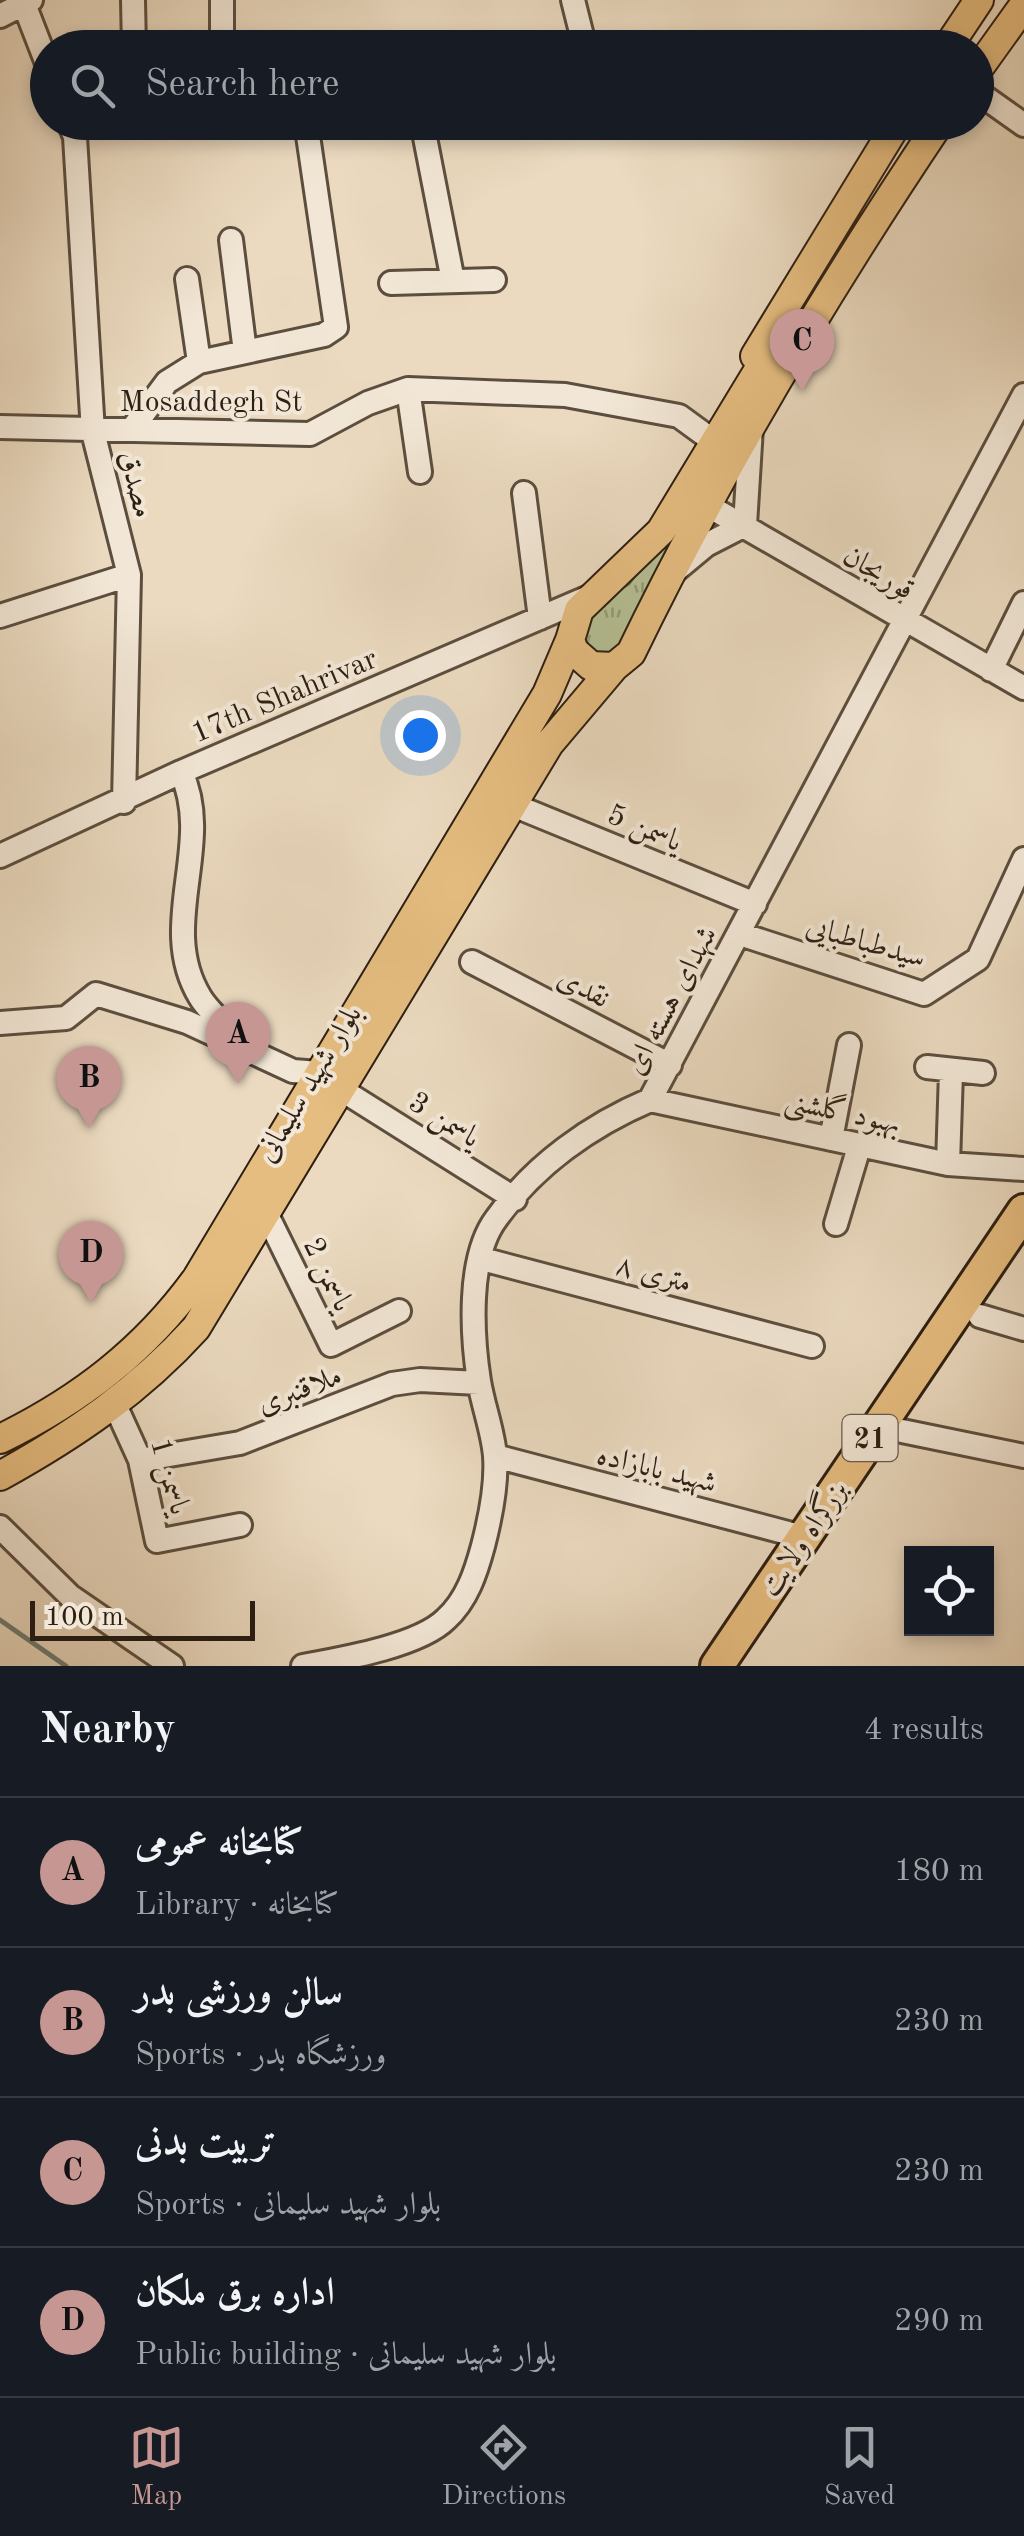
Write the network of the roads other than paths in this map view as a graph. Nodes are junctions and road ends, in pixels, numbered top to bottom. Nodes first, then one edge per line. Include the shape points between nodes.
1 (134, 0) edge
2 (222, 0) edge
3 (573, 0) edge
4 (979, 0) edge
5 (28, 2) edge
6 (1024, 6) edge
7 (0, 16) edge
8 (37, 30) edge
9 (134, 30) edge
10 (222, 30) edge
11 (579, 30) edge
12 (960, 30) edge
13 (994, 47) edge
14 (994, 103) edge
15 (1024, 124) edge
16 (75, 140) edge
17 (309, 140) edge
18 (426, 140) edge
19 (887, 140) edge
20 (928, 140) edge
21 (231, 240) dead end
22 (187, 279) dead end
23 (494, 280) dead end
24 (453, 281) junction
25 (390, 283) dead end
26 (764, 342) junction
27 (244, 352) junction
28 (199, 362) junction
29 (408, 389) junction
30 (1024, 395) edge
31 (0, 426) edge
32 (752, 428) junction
33 (132, 429) junction
34 (92, 432) junction
35 (704, 435) junction
36 (420, 472) dead end
37 (524, 494) dead end
38 (696, 498) junction
39 (745, 525) junction
40 (626, 564) junction
41 (129, 576) junction
42 (670, 576) junction
43 (594, 594) junction
44 (1024, 603) edge
45 (0, 616) edge
46 (540, 618) junction
47 (905, 623) junction
48 (570, 640) junction
49 (614, 666) junction
50 (991, 670) junction
51 (1024, 688) edge
52 (181, 772) junction
53 (124, 802) junction
54 (513, 804) junction
55 (0, 856) edge
56 (1024, 858) edge
57 (755, 904) junction
58 (740, 934) junction
59 (472, 962) dead end
60 (0, 1023) edge
61 (244, 1045) junction
62 (849, 1045) dead end
63 (670, 1065) junction
64 (927, 1066) dead end
65 (951, 1072) junction
66 (983, 1073) dead end
67 (331, 1082) junction
68 (650, 1100) junction
69 (832, 1139) junction
70 (859, 1148) junction
71 (948, 1164) junction
72 (1024, 1168) edge
73 (515, 1199) junction
74 (1024, 1211) edge
75 (267, 1215) junction
76 (836, 1224) dead end
77 (1024, 1250) edge
78 (482, 1259) junction
79 (399, 1311) dead end
80 (980, 1316) junction
81 (1024, 1329) edge
82 (812, 1346) dead end
83 (479, 1383) junction
84 (115, 1405) junction
85 (32, 1424) junction
86 (902, 1431) junction
87 (0, 1439) edge
88 (48, 1450) junction
89 (495, 1456) junction
90 (1024, 1456) edge
91 (140, 1460) junction
92 (0, 1476) edge
93 (240, 1524) dead end
94 (0, 1526) edge
95 (804, 1536) junction
96 (172, 1666) edge
97 (303, 1666) edge
98 (716, 1666) edge
99 (742, 1666) edge

1 - 9 street
2 - 10 street
3 - 11 street
4 - 12 main road
5 - 7 street
5 - 8 street
6 - 13 main road
14 - 15 street
16 - 34 street, مصدق
17 - 27 street via 336,328
18 - 24 street
19 - 26 main road
20 - 32 main road
21 - 27 street
22 - 28 street
23 - 24 street
24 - 25 street
26 - 35 main road
26 - 38 main road via 758,371
27 - 28 street
28 - 33 street via 167,382
29 - 33 street, Mosaddegh St via 310,434
29 - 35 street, Mosaddegh St via 565,395 680,416
29 - 36 street
30 - 47 street, شهدای هسته ای
31 - 34 street, Mosaddegh St
32 - 38 main road
32 - 39 street
33 - 34 street, Mosaddegh St
34 - 41 street, مصدق
35 - 40 main road
37 - 46 street
38 - 39 street, قوریجان
38 - 40 main road
38 - 42 main road, بلوار شهید سلیمانی
39 - 42 street via 706,545
39 - 47 street, قوریجان
40 - 43 main road, بلوار شهید سلیمانی
41 - 45 street
41 - 53 street, مصدق
42 - 49 main road, بلوار شهید سلیمانی via 631,653
43 - 46 street, 17th Shahrivar
43 - 48 main road, بلوار شهید سلیمانی via 578,610
44 - 50 street
46 - 52 street, 17th Shahrivar
47 - 50 street, قوریجان
47 - 57 street, شهدای هسته ای
48 - 49 main road via 591,666
48 - 67 main road, بلوار شهید سلیمانی via 547,694
49 - 54 main road, بلوار شهید سلیمانی via 550,744
50 - 51 street, قوریجان
52 - 53 street, 17th Shahrivar
52 - 61 street via 194,830 182,954 201,999
53 - 55 street, 17th Shahrivar
54 - 57 street, یاسمن 5
54 - 67 main road, بلوار شهید سلیمانی
56 - 58 street, سیدطباطبایی via 978,960 924,994
57 - 58 street, شهدای هسته ای
58 - 63 street, شهدای هسته ای
59 - 63 street, نقدی
60 - 61 street via 66,1018 96,994
61 - 67 street, یاسمن 3 via 293,1072
62 - 69 street
63 - 68 street, شهدای هسته ای
64 - 65 street
65 - 66 street
65 - 71 street
67 - 73 street, یاسمن 3
67 - 75 main road, بلوار شهید سلیمانی
67 - 85 main road, بلوار شهید سلیمانی via 168,1318 142,1346
68 - 69 street, بهبود گلشنی
68 - 73 street, شهدای هسته ای via 594,1126
69 - 70 street, بهبود گلشنی
70 - 71 street, بهبود گلشنی
70 - 76 street
71 - 72 street, بهبود گلشنی
73 - 78 street, شهدای هسته ای via 494,1220
74 - 95 highway, بزرگراه ولایت / 21
75 - 79 street, یاسمن 2 via 332,1345
75 - 84 main road, بلوار شهید سلیمانی via 196,1328
77 - 80 highway, بزرگراه ولایت / 21
78 - 82 street, ۸ متری
78 - 83 street, شهدای هسته ای via 472,1309
80 - 81 street
80 - 86 highway, بزرگراه ولایت / 21
83 - 89 street, شهدای هسته ای
83 - 91 street, ملاقنبری via 392,1384 240,1443
84 - 88 main road, بلوار شهید سلیمانی
84 - 91 street, یاسمن 1
85 - 87 main road, بلوار شهید سلیمانی
85 - 88 main road
86 - 90 street
86 - 99 highway, بزرگراه ولایت / 21
88 - 92 main road, بلوار شهید سلیمانی
89 - 95 street, شهید بابازاده
89 - 97 street, شهدای هسته ای via 475,1573 444,1622 403,1641
91 - 93 street, یاسمن 1 via 157,1540
94 - 96 street via 70,1596
95 - 98 highway, بزرگراه ولایت / 21

